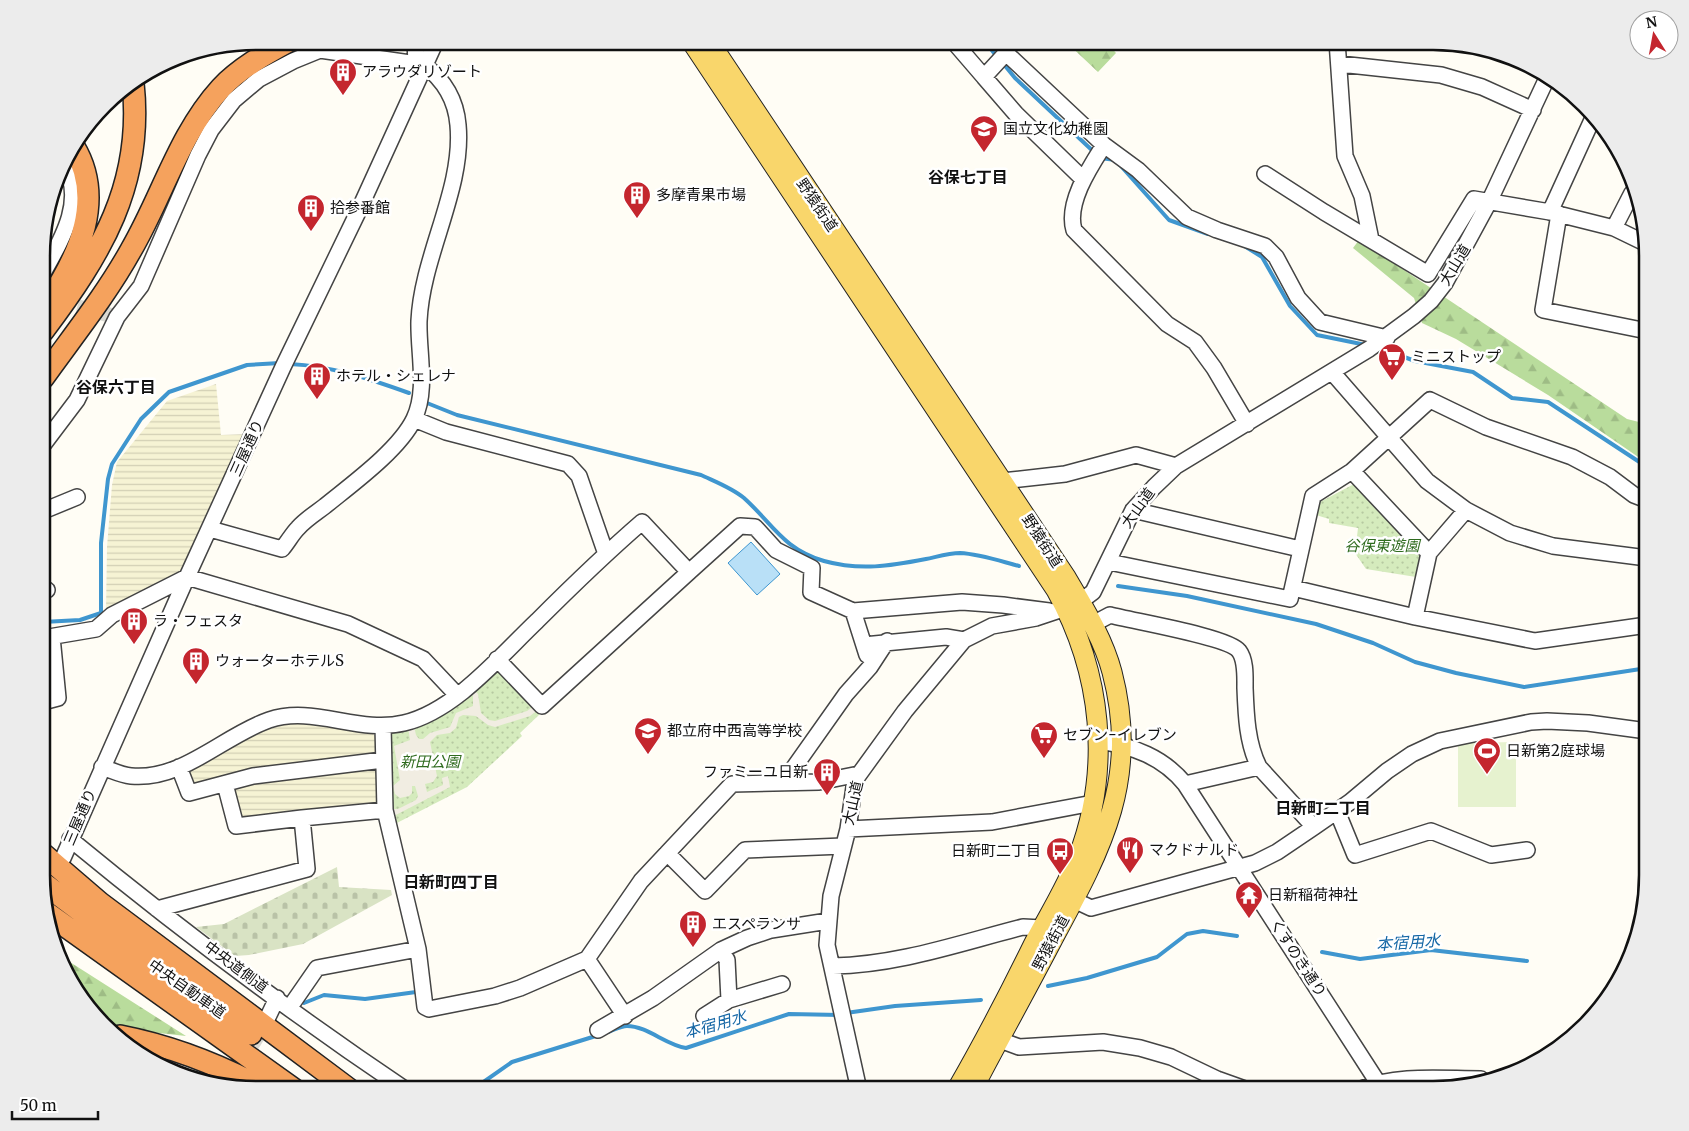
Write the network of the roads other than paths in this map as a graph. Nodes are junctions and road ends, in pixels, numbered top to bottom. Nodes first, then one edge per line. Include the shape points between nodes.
1 (275, 50) edge
2 (320, 50) edge
3 (320, 50) edge
4 (418, 50) edge
5 (430, 50) edge
6 (697, 50) edge
7 (715, 50) edge
8 (961, 50) edge
9 (1338, 50) edge
10 (420, 64) junction
11 (1340, 64) junction
12 (984, 77) junction
13 (1547, 85) edge
14 (139, 87) edge
15 (138, 88) edge
16 (1533, 110) junction
17 (1591, 124) edge
18 (1100, 152) junction
19 (77, 155) edge
20 (68, 171) edge
21 (1265, 174) dead end
22 (1083, 179) junction
23 (1630, 197) edge
24 (1489, 202) junction
25 (1554, 213) junction
26 (1614, 228) junction
27 (1371, 240) junction
28 (1639, 240) edge
29 (50, 260) edge
30 (50, 299) edge
31 (50, 321) edge
32 (81, 325) junction
33 (1639, 329) edge
34 (1378, 344) junction
35 (50, 368) edge
36 (1332, 372) junction
37 (414, 419) junction
38 (1247, 424) junction
39 (50, 436) edge
40 (1390, 438) junction
41 (1176, 466) junction
42 (1352, 471) junction
43 (1002, 481) junction
44 (77, 497) dead end
45 (1639, 497) edge
46 (50, 508) edge
47 (1133, 510) junction
48 (1466, 510) junction
49 (210, 529) junction
50 (1300, 549) junction
51 (1429, 553) junction
52 (606, 554) junction
53 (1639, 557) edge
54 (1109, 562) junction
55 (689, 572) junction
56 (187, 577) junction
57 (1293, 588) junction
58 (1066, 607) junction
59 (853, 611) junction
60 (1415, 617) junction
61 (1093, 624) junction
62 (1639, 626) edge
63 (50, 638) edge
64 (964, 640) junction
65 (887, 642) junction
66 (864, 644) junction
67 (50, 650) edge
68 (497, 659) junction
69 (870, 668) junction
70 (457, 695) junction
71 (50, 700) edge
72 (383, 726) junction
73 (1639, 730) edge
74 (1099, 740) junction
75 (1120, 744) junction
76 (383, 760) junction
77 (102, 767) junction
78 (179, 767) junction
79 (1260, 767) junction
80 (859, 774) junction
81 (783, 783) junction
82 (225, 784) junction
83 (1185, 784) junction
84 (1093, 803) junction
85 (385, 810) junction
86 (1337, 811) junction
87 (302, 818) junction
88 (1314, 827) junction
89 (848, 829) junction
90 (70, 838) junction
91 (843, 846) junction
92 (1527, 850) dead end
93 (666, 853) junction
94 (53, 856) edge
95 (1239, 868) junction
96 (50, 888) edge
97 (1074, 900) junction
98 (157, 909) junction
99 (55, 919) edge
100 (828, 921) junction
101 (1042, 928) junction
102 (418, 949) junction
103 (721, 950) junction
104 (586, 959) junction
105 (833, 966) junction
106 (782, 984) dead end
107 (277, 998) junction
108 (729, 1000) junction
109 (290, 1008) junction
110 (625, 1016) junction
111 (704, 1016) dead end
112 (265, 1018) tunnel mouth
113 (598, 1030) dead end
114 (133, 1040) edge
115 (1000, 1040) junction
116 (246, 1081) edge
117 (282, 1081) edge
118 (321, 1081) edge
119 (338, 1081) edge
120 (392, 1081) edge
121 (857, 1081) edge
122 (962, 1081) edge
123 (978, 1081) edge
124 (1223, 1081) edge
125 (1377, 1081) edge

1 - 32 highway via 221,88 201,113 132,250
2 - 10 street
3 - 39 street via 266,75 234,100 211,130 141,286 117,317 77,400
4 - 10 street
5 - 10 street, 三屋通り
6 - 58 main road, 野猿街道
7 - 43 main road, 野猿街道
8 - 12 street
9 - 11 street
10 - 37 street via 436,73 456,106 458,152 454,177 426,270 419,320 421,391
10 - 49 street, 三屋通り via 358,212
11 - 16 street via 1441,75 1482,87
11 - 27 street via 1345,156 1362,196
12 - 18 street via 1006,53
12 - 22 street via 1016,114
13 - 16 street, 大山道
14 - 32 highway via 147,125 138,184 124,226 105,263
15 - 31 highway via 134,143 119,207 89,268
16 - 24 street, 大山道
17 - 25 street
18 - 22 street
18 - 34 street via 1138,170 1187,217 1265,246 1276,257 1298,298 1320,322
19 - 30 highway via 86,179 86,222 74,260
20 - 29 street via 72,204 64,235
21 - 27 street
22 - 38 street via 1071,220 1074,230 1167,324 1195,342
23 - 26 street
24 - 25 street
24 - 27 street via 1474,199 1428,274
24 - 34 street, 大山道 via 1445,283 1431,301
25 - 26 street
25 - 33 street via 1543,310
26 - 28 street
32 - 35 highway
34 - 36 street, 大山道
36 - 38 street, 大山道
36 - 40 street
37 - 49 street via 392,449 299,527 282,549
37 - 52 street via 446,432 568,464 579,476
38 - 41 street, 大山道
40 - 42 street
40 - 45 street via 1430,400 1486,427 1572,457 1610,476
40 - 48 street via 1427,481
41 - 43 street via 1136,455 1065,474
41 - 47 street, 大山道
42 - 50 street via 1313,496
42 - 51 street
43 - 58 main road, 野猿街道
44 - 46 street
47 - 50 street
47 - 54 street, 大山道
48 - 51 street
48 - 53 street via 1510,534 1553,546
49 - 56 street, 三屋通り
50 - 57 street
51 - 60 street
52 - 55 street via 642,522
52 - 68 street
54 - 57 street via 1290,598
54 - 58 street, 大山道 via 1093,592
55 - 59 street via 740,526 755,526 776,550 812,568 811,592
55 - 68 street via 542,706
56 - 63 street via 112,615 96,629
56 - 70 street via 348,624 423,659
56 - 77 street, 三屋通り
57 - 60 street
58 - 59 street via 962,602
58 - 61 main road, 野猿街道
58 - 64 street, 大山道 via 1036,618 992,626
58 - 74 main road, 野猿街道 via 1089,674
59 - 66 street
60 - 62 street via 1534,641
61 - 75 main road, 野猿街道 via 1112,673
61 - 79 street via 1110,615 1234,646 1240,652 1245,672 1248,728 1252,750
64 - 65 street via 946,637
64 - 80 street, 大山道 via 904,711
65 - 66 street
65 - 69 street
66 - 69 street
67 - 71 street via 58,698
68 - 70 street
69 - 81 street via 846,694
70 - 72 street via 421,718
72 - 76 street
72 - 78 street via 302,716 271,720
73 - 86 street via 1548,721 1440,741 1412,754
74 - 75 street, くすのき通り
74 - 84 main road, 野猿街道
75 - 83 street, くすのき通り via 1144,752 1166,765
75 - 97 main road, 野猿街道 via 1119,779 1110,820
76 - 82 street via 253,776
76 - 85 street
77 - 78 street via 129,776 160,774
77 - 90 street, 三屋通り
78 - 82 street via 188,793
79 - 83 street
79 - 88 street
80 - 81 street via 819,782
80 - 89 street, 大山道 via 855,780
81 - 93 street via 732,784
82 - 87 street via 236,826
83 - 95 street, くすのき通り
84 - 89 street via 985,823
84 - 101 main road, 野猿街道 via 1078,857
85 - 87 street
85 - 102 street
86 - 88 street
86 - 92 street via 1355,855 1431,831 1492,855
87 - 98 street via 307,869
88 - 95 street via 1277,852
89 - 91 street, 大山道
90 - 94 street, 三屋通り
90 - 98 street, 中央道側道
91 - 93 street via 744,850 705,891
91 - 100 street, 大山道
93 - 104 street
94 - 119 highway via 100,903
95 - 97 street via 1091,908
95 - 125 street, くすのき通り
96 - 118 highway, 中央自動車道
97 - 115 main road, 野猿街道
98 - 107 street, 中央道側道
99 - 117 highway, 中央自動車道
100 - 103 street via 771,930
100 - 105 street, 大山道 via 827,945
101 - 105 street via 1023,927 901,959
101 - 122 main road, 野猿街道
102 - 104 street via 425,1007 430,1009 520,988
102 - 109 street via 317,968
103 - 108 street via 728,960
103 - 110 street
104 - 110 street
105 - 121 street, 大山道
106 - 108 street
107 - 109 street, 中央道側道
107 - 112 street
108 - 111 street
109 - 120 street, 中央道側道
110 - 113 street
114 - 116 highway via 190,1055
115 - 123 main road, 野猿街道
115 - 124 street via 1019,1047 1103,1042 1140,1048 1171,1057

